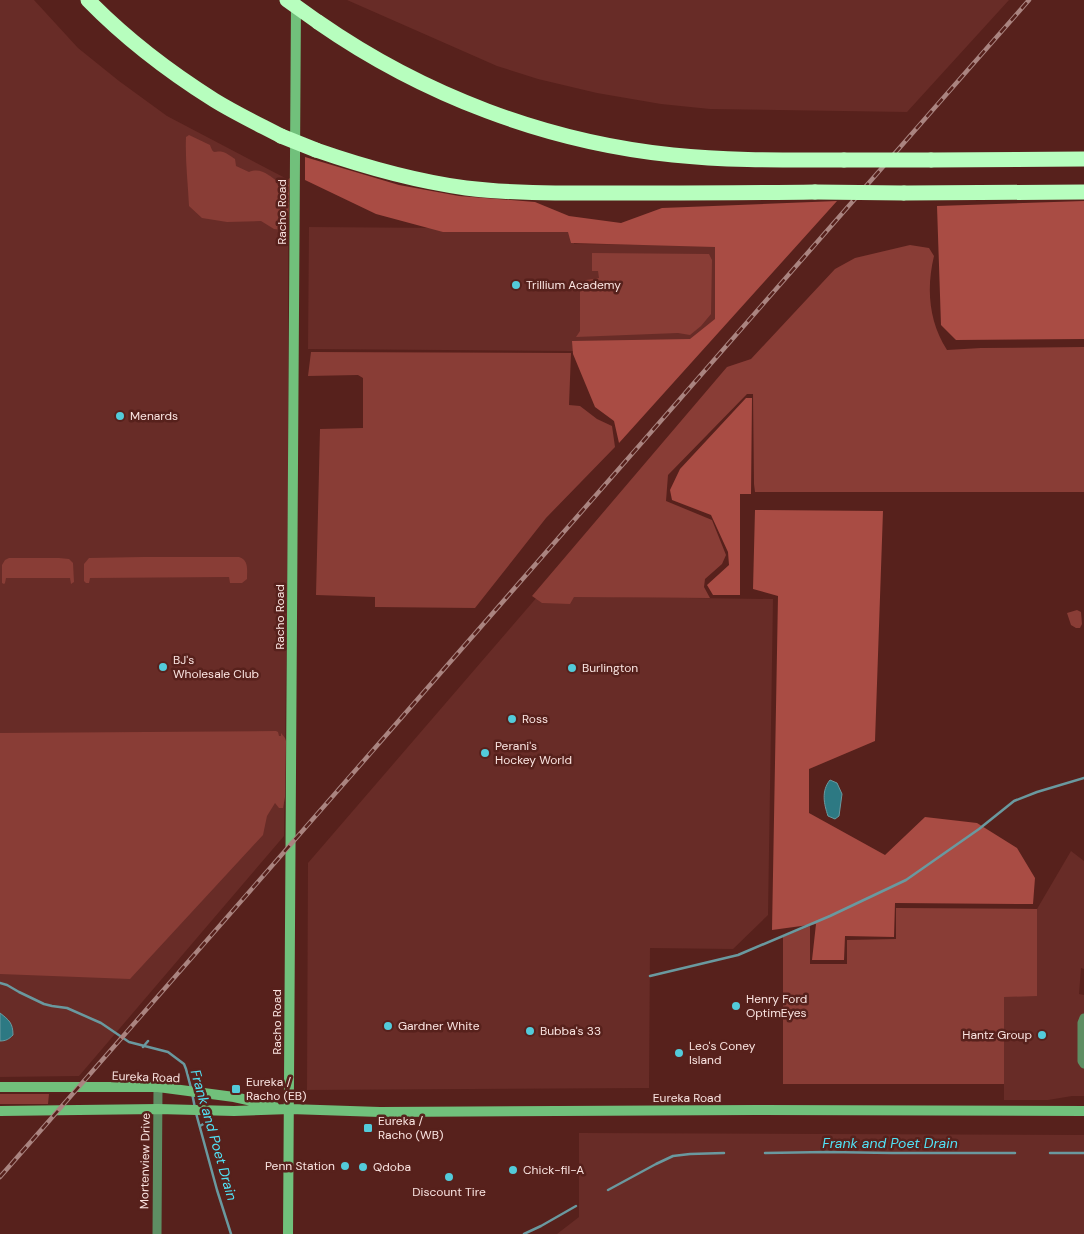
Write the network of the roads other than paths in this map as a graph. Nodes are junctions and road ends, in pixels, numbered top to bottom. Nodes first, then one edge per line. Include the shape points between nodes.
1 (88, 0) edge
2 (287, 0) edge
3 (296, 0) edge
4 (1084, 159) edge
5 (1084, 192) edge
6 (1084, 1018) edge
7 (1084, 1064) edge
8 (0, 1087) edge
9 (158, 1087) junction
10 (290, 1109) junction
11 (158, 1110) junction
12 (0, 1111) edge
13 (1084, 1111) edge
14 (157, 1234) edge
15 (288, 1234) edge

1 - 5 highway, bridge via 133,42 215,100 281,136 316,150 410,178 489,190 542,193
2 - 4 highway, bridge via 367,54 458,100 570,136 640,150 705,158 750,159
3 - 10 main road, Racho Road
6 - 7 street
8 - 9 main road, Eureka Road
9 - 10 main road, Eureka Road via 234,1097
9 - 11 street, Mortenview Drive
10 - 11 main road, Eureka Road
10 - 13 main road, Eureka Road via 374,1112
10 - 15 main road, Racho Road
11 - 12 main road, Eureka Road
11 - 14 street, Mortenview Drive

